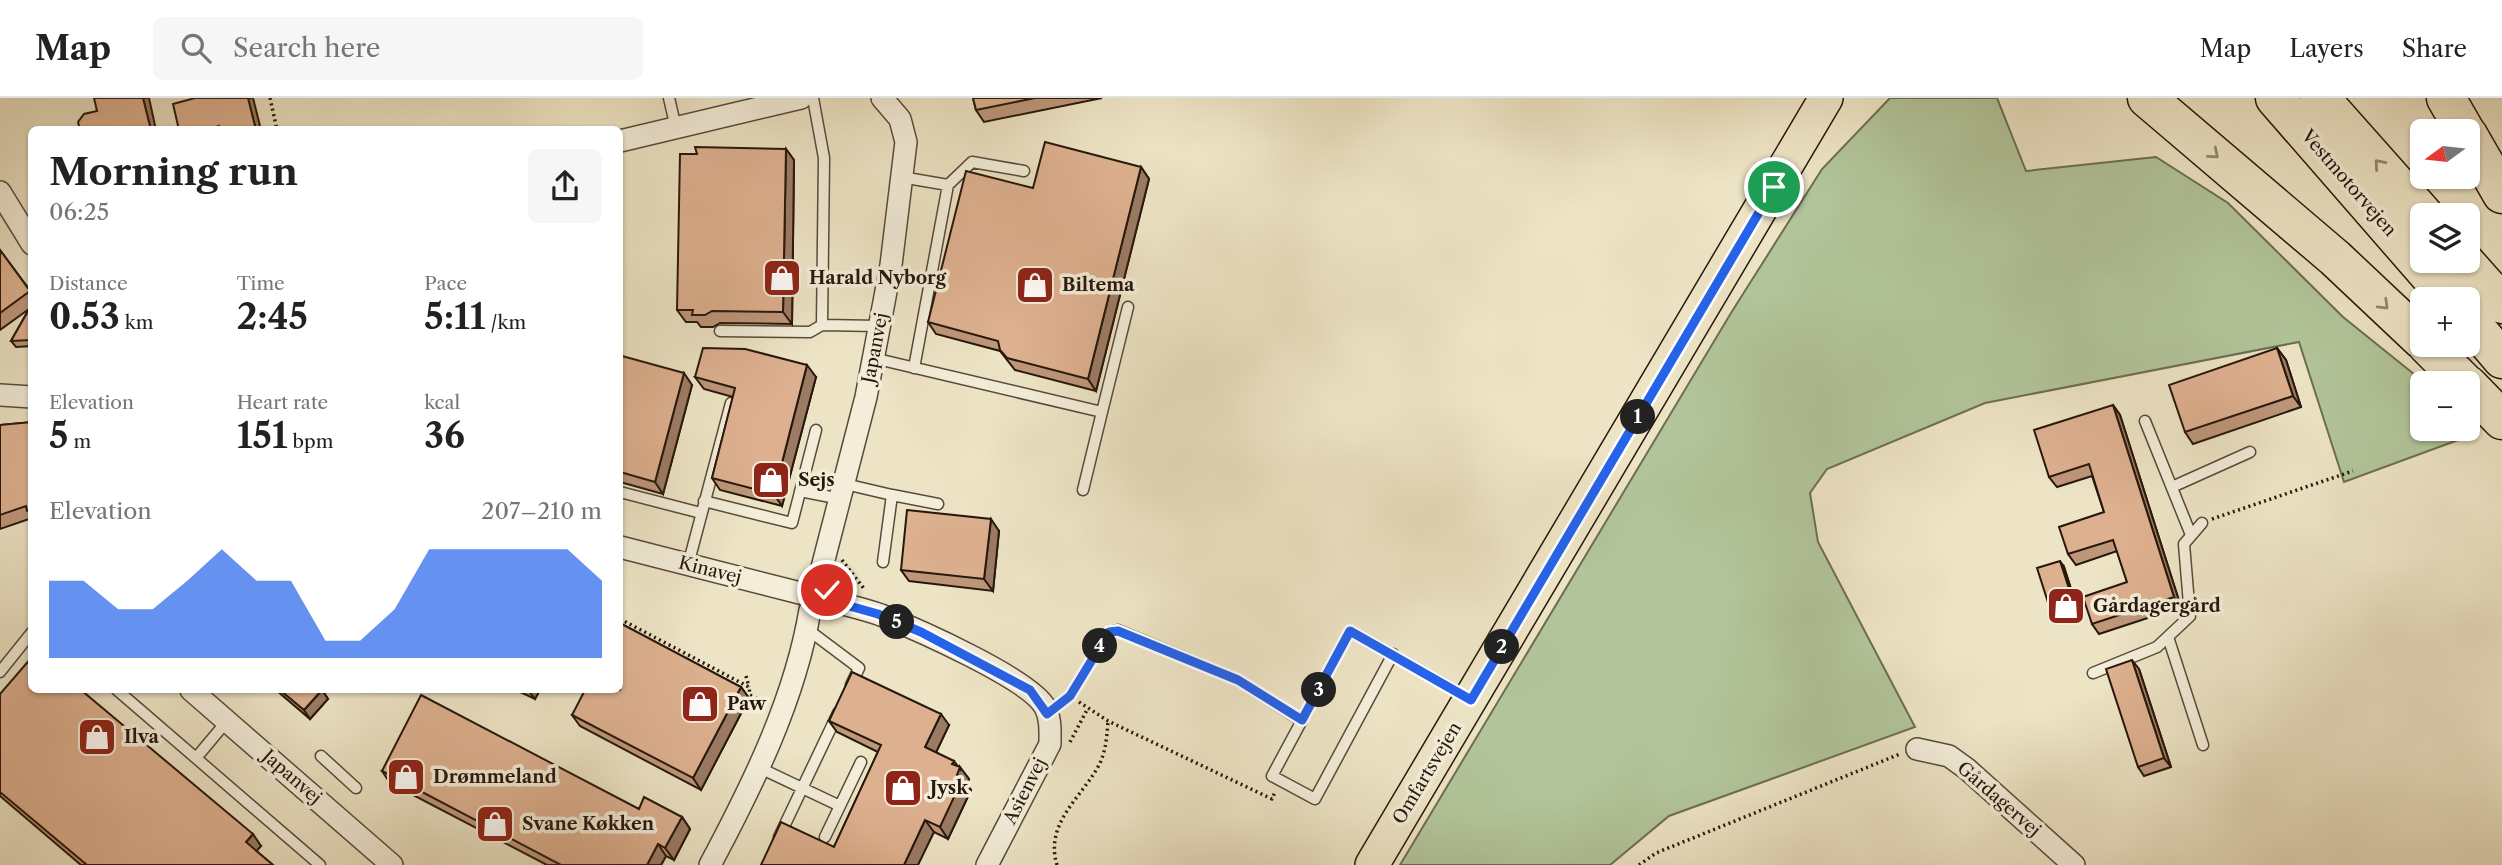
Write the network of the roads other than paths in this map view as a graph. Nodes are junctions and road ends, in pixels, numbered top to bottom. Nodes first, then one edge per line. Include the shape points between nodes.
1 (669, 98) edge
2 (802, 98) edge
3 (813, 98) edge
4 (2147, 98) edge
5 (2275, 98) edge
6 (2320, 98) edge
7 (2446, 98) edge
8 (1826, 99) edge
9 (893, 102) edge
10 (740, 105) edge
11 (2458, 119) edge
12 (676, 128) junction
13 (623, 140) edge
14 (2480, 157) edge
15 (1024, 171) dead end
16 (901, 177) junction
17 (948, 185) junction
18 (0, 192) edge
19 (2502, 194) edge
20 (2413, 203) edge
21 (28, 238) edge
22 (2475, 273) edge
23 (2440, 287) edge
24 (2502, 304) edge
25 (1128, 307) dead end
26 (822, 325) junction
27 (879, 326) junction
28 (2410, 329) edge
29 (720, 331) dead end
30 (2480, 333) edge
31 (2439, 357) edge
32 (873, 358) junction
33 (2502, 359) edge
34 (914, 368) junction
35 (2453, 371) edge
36 (0, 395) edge
37 (28, 397) edge
38 (2480, 398) edge
39 (731, 403) edge
40 (1102, 412) junction
41 (2502, 420) edge
42 (2145, 421) dead end
43 (816, 430) dead end
44 (2250, 452) dead end
45 (2172, 487) junction
46 (1083, 490) dead end
47 (800, 492) junction
48 (843, 492) junction
49 (623, 493) edge
50 (892, 495) junction
51 (705, 501) junction
52 (937, 505) dead end
53 (701, 513) junction
54 (2202, 523) road end
55 (2191, 536) junction
56 (623, 548) edge
57 (883, 562) dead end
58 (688, 565) junction
59 (813, 603) junction
60 (28, 637) edge
61 (2168, 637) junction
62 (1393, 654) junction
63 (0, 672) edge
64 (2093, 673) dead end
65 (848, 692) edge
66 (120, 693) edge
67 (194, 693) edge
68 (1471, 700) junction
69 (842, 704) edge
70 (1047, 714) junction
71 (1302, 720) junction
72 (227, 721) junction
73 (2203, 745) dead end
74 (1917, 749) road end
75 (321, 756) dead end
76 (196, 758) junction
77 (861, 762) dead end
78 (760, 768) junction
79 (356, 788) dead end
80 (802, 788) junction
81 (840, 806) junction
82 (825, 837) dead end
83 (771, 854) edge
84 (320, 865) edge
85 (392, 865) edge
86 (710, 865) edge
87 (987, 865) edge
88 (1372, 865) edge
89 (2074, 865) edge

1 - 12 lane
2 - 10 street
3 - 26 lane via 824,158
4 -> 28 highway via 2335,258
5 - 23 highway, Vestmotorvejen
20 -> 6 highway, Vestmotorvejen
7 - 11 highway
8 - 68 main road, Omfartsvejen
9 - 16 street, Japanvej via 906,142
10 - 12 street
12 - 13 street
14 - 19 highway
15 - 17 lane via 972,162
16 - 17 lane
16 - 27 street, Japanvej
17 - 34 lane
18 - 21 street
22 - 24 highway
25 - 40 lane
26 - 27 lane
26 - 29 lane via 810,332
27 - 32 street, Japanvej
30 - 33 highway
31 - 35 highway
32 - 34 lane
32 - 48 street, Japanvej
34 - 40 lane
36 - 37 street
38 - 41 highway
39 - 51 lane
40 - 46 lane
42 - 45 lane
43 - 47 lane
44 - 45 lane
45 - 55 lane
47 - 48 lane
47 - 51 lane via 792,523
48 - 50 lane
48 - 59 street, Japanvej
49 - 53 lane
50 - 52 lane
50 - 57 lane
51 - 53 lane
53 - 58 lane
54 - 55 lane
55 - 61 lane via 2184,544 2190,616
56 - 58 street, Kinavej
58 - 59 street, Kinavej
59 - 65 lane via 859,668
59 - 70 street via 878,614 921,632 1030,690
59 - 78 street, Japanvej
60 - 63 lane
61 - 64 lane via 2157,647
61 - 73 lane
62 - 68 lane
62 - 71 lane via 1350,631
62 - 71 lane via 1315,799 1272,776
66 - 76 lane
67 - 72 street, Japanvej
68 - 88 main road, Omfartsvejen
69 - 80 lane
70 - 71 lane via 1070,696 1109,632 1118,631 1238,680
70 - 87 street, Asienvej via 1050,744
72 - 76 lane
72 - 85 street, Japanvej
74 - 89 street, Gårdagervej via 1949,756 1968,769
75 - 79 lane
76 - 84 lane
77 - 81 lane
78 - 80 lane
78 - 86 street, Japanvej
80 - 81 lane
80 - 83 lane
81 - 82 lane

